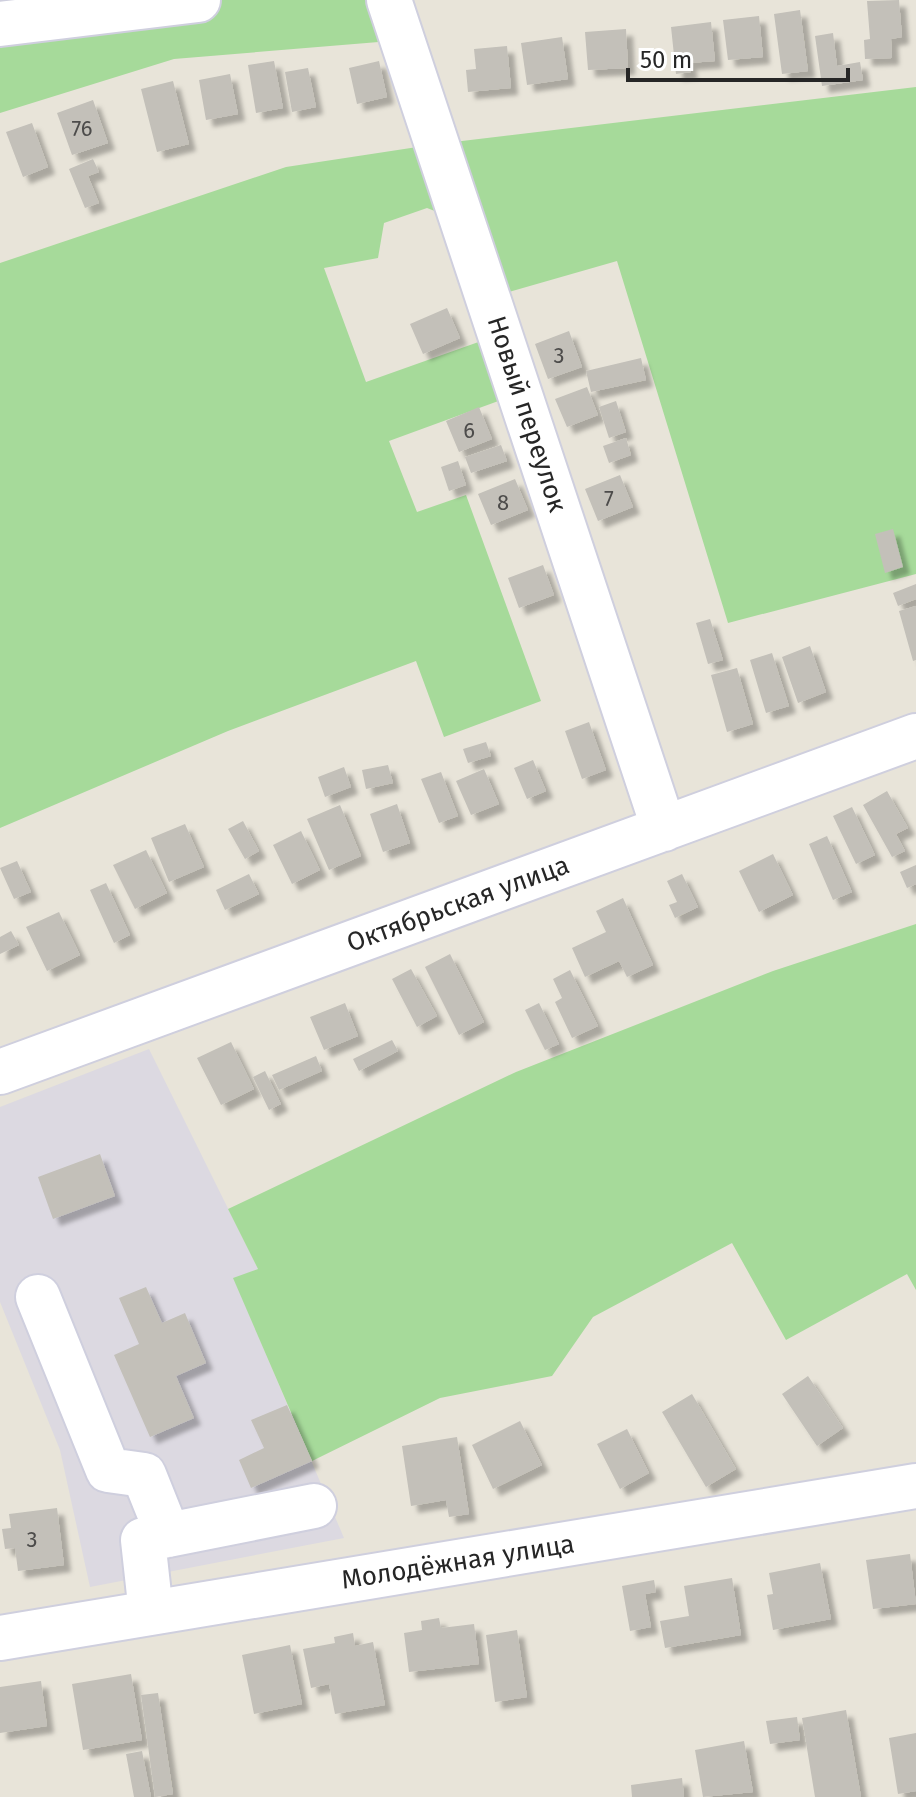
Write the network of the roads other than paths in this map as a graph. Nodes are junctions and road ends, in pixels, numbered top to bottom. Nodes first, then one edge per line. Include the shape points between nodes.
1 (198, 0) edge
2 (389, 0) edge
3 (0, 24) edge
4 (916, 736) edge
5 (664, 829) junction
6 (0, 1072) edge
7 (38, 1297) dead end
8 (916, 1486) edge
9 (314, 1506) dead end
10 (168, 1535) junction
11 (151, 1613) junction
12 (0, 1638) edge

1 - 3 street
2 - 5 street, Новый переулок
4 - 5 street, Октябрьская улица
5 - 6 street, Октябрьская улица
7 - 10 street via 108,1470 144,1475
8 - 11 street, Молодёжная улица
9 - 10 street
10 - 11 street via 143,1540
11 - 12 street, Молодёжная улица

